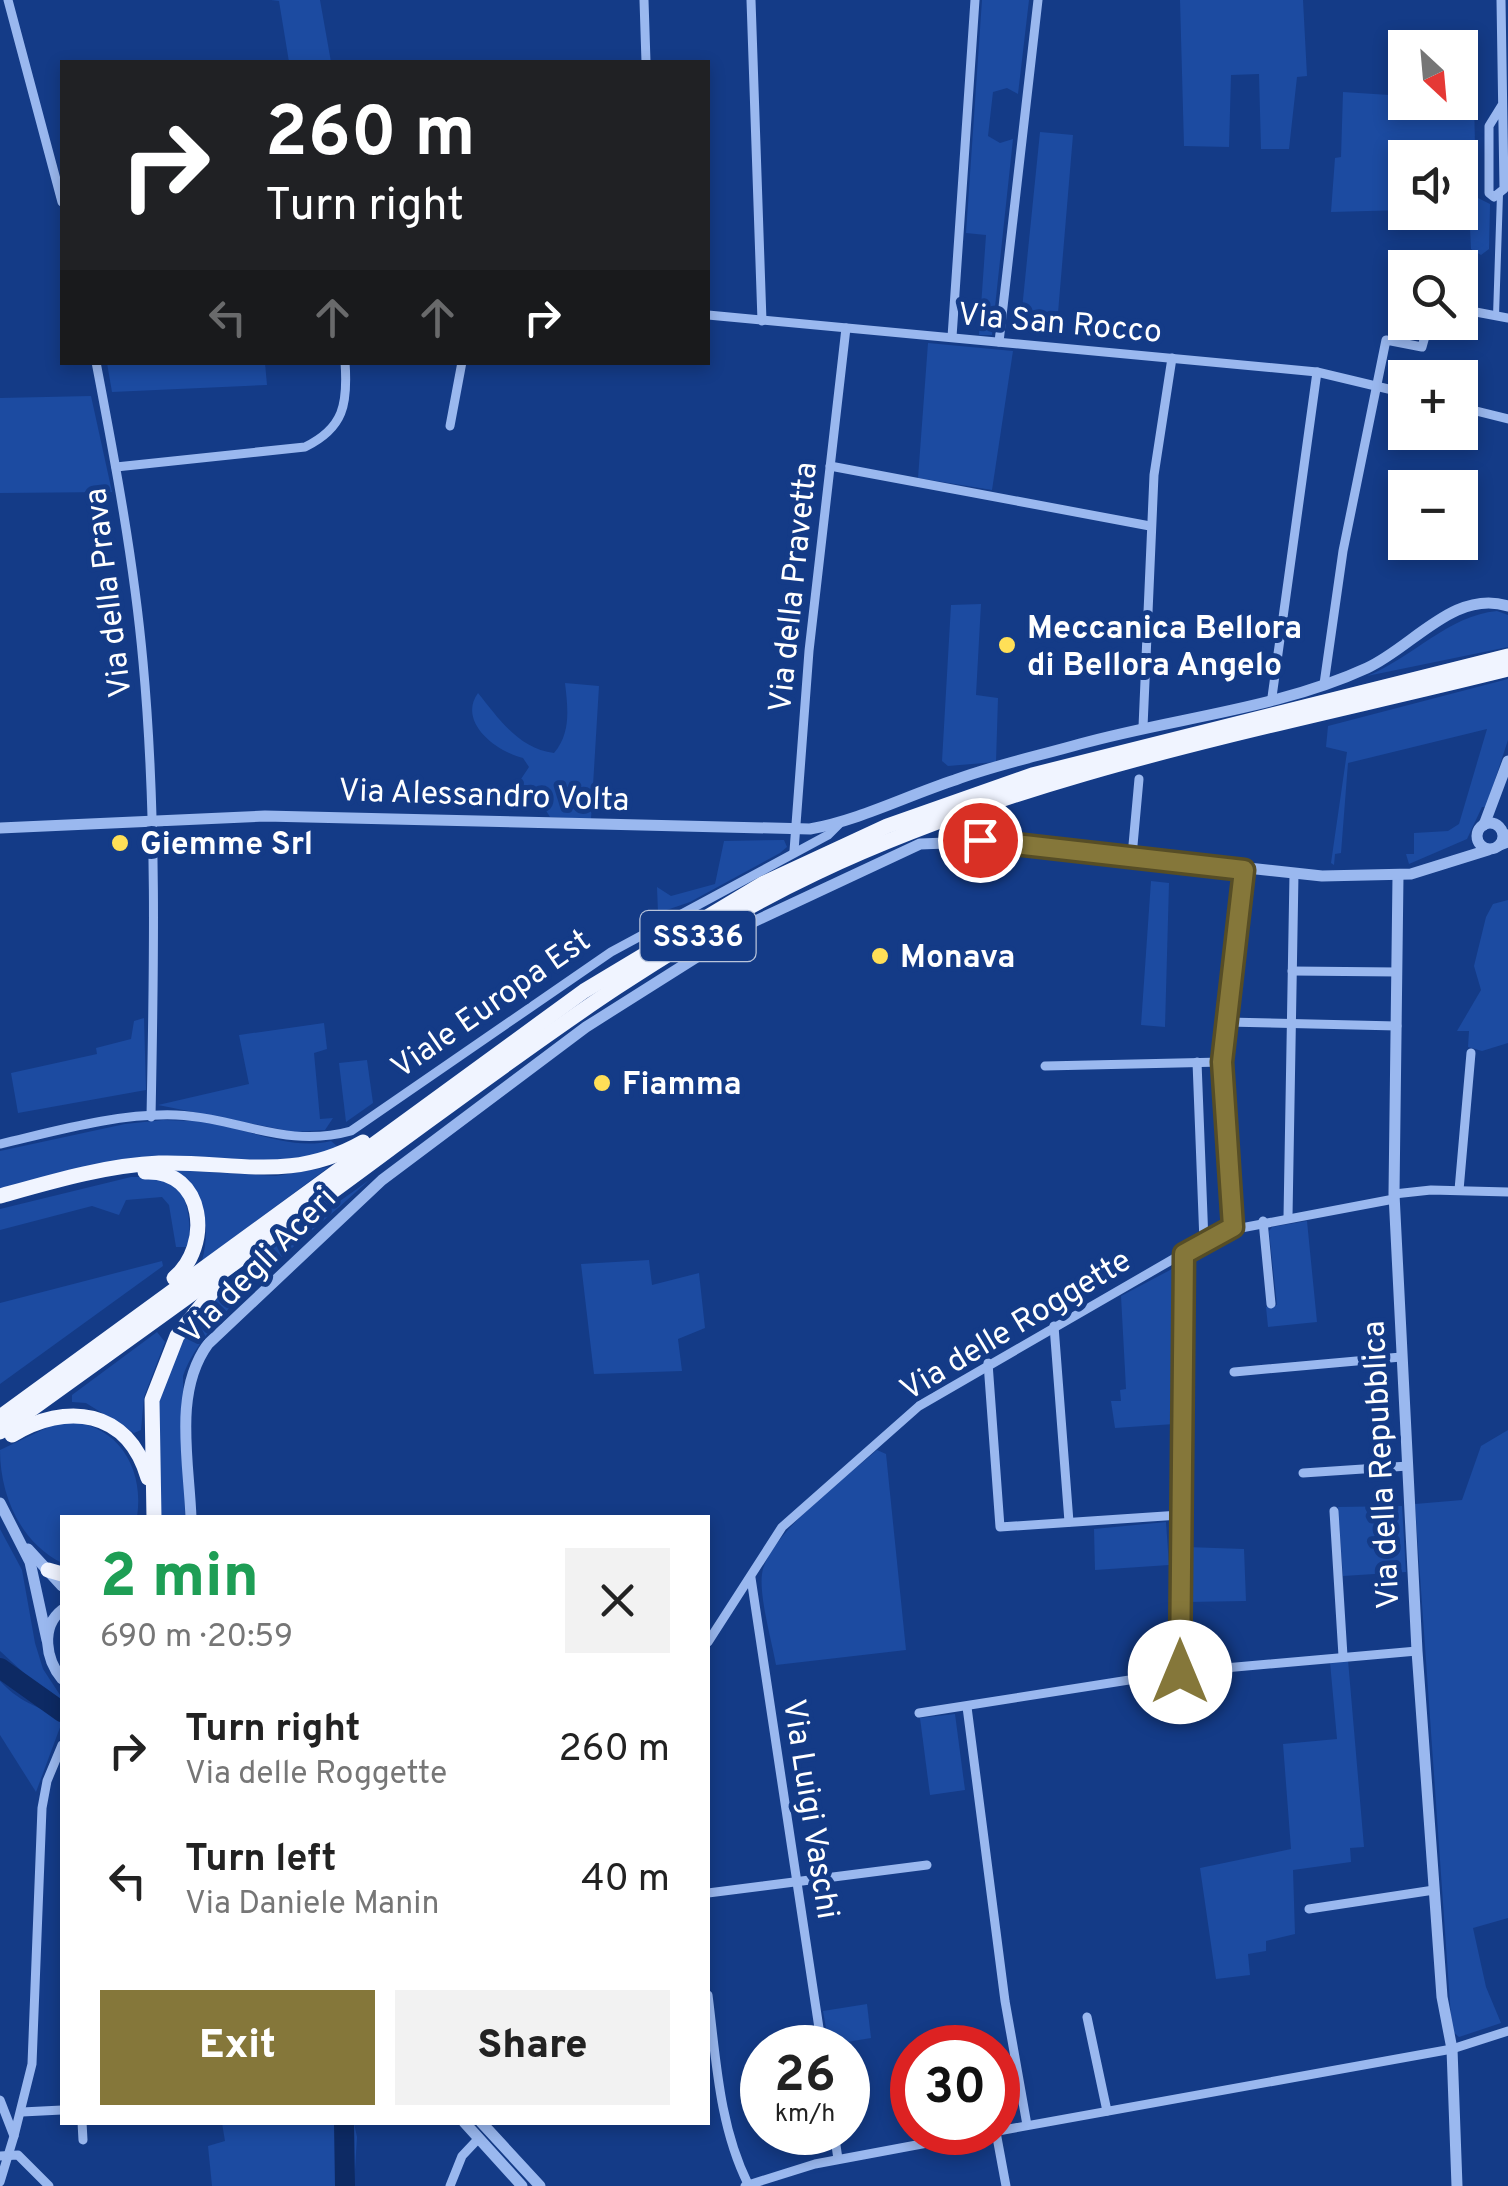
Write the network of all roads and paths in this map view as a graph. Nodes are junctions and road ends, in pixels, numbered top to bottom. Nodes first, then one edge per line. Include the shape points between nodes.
1 (8, 0) edge
2 (644, 0) edge
3 (750, 0) edge
4 (975, 0) edge
5 (1038, 0) edge
6 (1501, 0) edge
7 (646, 60) edge
8 (1502, 105) junction
9 (1500, 194) junction
10 (60, 195) edge
11 (1478, 312) edge
12 (710, 315) edge
13 (1496, 316) junction
14 (1508, 318) edge
15 (762, 321) junction
16 (846, 328) junction
17 (952, 337) junction
18 (1424, 340) edge
19 (999, 342) junction
20 (1172, 358) junction
21 (97, 365) edge
22 (345, 365) edge
23 (461, 365) edge
24 (1317, 372) junction
25 (1376, 386) junction
26 (1388, 389) edge
27 (1478, 412) edge
28 (1508, 420) edge
29 (450, 426) dead end
30 (830, 466) junction
31 (116, 467) junction
32 (1150, 526) junction
33 (1508, 606) edge
34 (1508, 656) edge
35 (1508, 669) edge
36 (1324, 684) junction
37 (1272, 698) junction
38 (1143, 727) junction
39 (1508, 761) edge
40 (1139, 779) dead end
41 (153, 819) junction
42 (838, 824) junction
43 (0, 828) edge
44 (793, 832) junction
45 (1498, 836) edge
46 (794, 851) junction
47 (1132, 856) junction
48 (1440, 866) junction
49 (1244, 870) junction
50 (1294, 874) junction
51 (1398, 876) junction
52 (1292, 971) junction
53 (1397, 972) junction
54 (1227, 1022) junction
55 (1292, 1025) junction
56 (1397, 1026) junction
57 (1471, 1053) dead end
58 (1197, 1062) junction
59 (1222, 1062) junction
60 (1045, 1066) dead end
61 (440, 1097) junction
62 (151, 1117) junction
63 (0, 1144) edge
64 (1459, 1190) junction
65 (1508, 1192) edge
66 (1394, 1197) junction
67 (0, 1200) edge
68 (1288, 1217) junction
69 (1263, 1221) junction
70 (290, 1223) junction
71 (1233, 1227) junction
72 (1204, 1242) junction
73 (1184, 1254) junction
74 (1271, 1304) dead end
75 (1054, 1326) junction
76 (1401, 1356) junction
77 (74, 1361) junction
78 (988, 1363) junction
79 (1234, 1372) dead end
80 (0, 1416) edge
81 (0, 1432) edge
82 (0, 1443) edge
83 (1408, 1466) junction
84 (1303, 1473) dead end
85 (0, 1503) edge
86 (1334, 1511) dead end
87 (151, 1515) edge
88 (151, 1515) edge
89 (191, 1515) edge
90 (1180, 1515) junction
91 (1068, 1522) junction
92 (19, 1538) junction
93 (55, 1572) edge
94 (751, 1578) junction
95 (60, 1612) edge
96 (710, 1639) edge
97 (47, 1640) junction
98 (1417, 1651) junction
99 (1343, 1656) junction
100 (1180, 1672) junction
101 (60, 1677) edge
102 (967, 1707) junction
103 (919, 1713) dead end
104 (60, 1750) edge
105 (928, 1865) dead end
106 (798, 1883) junction
107 (1434, 1890) junction
108 (710, 1893) edge
109 (1309, 1909) dead end
110 (710, 2010) edge
111 (1088, 2017) dead end
112 (819, 2025) edge
113 (1508, 2031) edge
114 (1452, 2048) junction
115 (0, 2100) edge
116 (60, 2110) edge
117 (1106, 2111) junction
118 (22, 2112) junction
119 (82, 2125) edge
120 (466, 2125) edge
121 (484, 2125) edge
122 (1027, 2125) junction
123 (1020, 2127) edge
124 (14, 2136) junction
125 (478, 2139) junction
126 (83, 2140) dead end
127 (890, 2150) edge
128 (837, 2155) edge
129 (1001, 2155) edge
130 (6, 2156) edge
131 (838, 2159) junction
132 (0, 2182) edge
133 (746, 2185) edge
134 (49, 2186) edge
135 (450, 2186) edge
136 (522, 2186) edge
137 (540, 2186) edge
138 (1006, 2186) edge
139 (1457, 2186) edge

1 - 10 street
2 - 7 street
3 - 15 street
4 - 17 street
5 - 19 street
6 - 8 street
8 - 9 street
8 - 9 street via 1488,126 1489,194
9 - 13 street
11 - 13 street
12 - 15 street, Via San Rocco
13 - 14 street
15 - 16 street, Via San Rocco
16 - 17 street, Via San Rocco
16 - 30 street, Via della Pravetta
17 - 19 street, Via San Rocco
18 - 25 street via 1422,347 1386,340
19 - 20 street, Via San Rocco
20 - 24 street, Via San Rocco
20 - 32 street
21 - 31 street, Via della Prava
22 - 31 street via 341,422 305,447
23 - 29 street
24 - 25 street, Via San Rocco
24 - 37 street
25 - 26 street, Via San Rocco
25 - 36 street
27 - 28 street
30 - 32 street
30 - 44 street, Via della Pravetta
31 - 41 street, Via della Prava via 143,661
32 - 38 street
33 - 36 street, Via Alessandro Volta via 1463,606 1392,655
34 - 61 highway, SS336 via 1078,762 888,826 764,883 637,956
35 - 70 highway, SS336 via 1050,784 938,821 817,873 724,920 605,994
36 - 37 street, Via Alessandro Volta
37 - 38 street, Via Alessandro Volta
38 - 42 street, Via Alessandro Volta via 957,778
39 - 45 street via 1494,802
40 - 47 street
41 - 43 street, Via Alessandro Volta
41 - 44 street, Via Alessandro Volta via 387,816
41 - 62 street
42 - 44 street, Via Alessandro Volta
42 - 46 street, Viale Europa Est
44 - 46 street, Via della Pravetta
45 - 48 street
45 - 48 street via 1477,838
46 - 62 street, Viale Europa Est via 611,952 351,1131 318,1140 220,1120
47 - 49 street
47 - 89 street, Via degli Aceri via 980,840 920,844 800,898 679,965 528,1070 382,1180 199,1357 186,1403
48 - 51 street
49 - 50 street
49 - 54 street
50 - 51 street
50 - 52 street
51 - 53 street, Via della Repubblica
52 - 53 street
52 - 55 street
53 - 56 street, Via della Repubblica
54 - 55 street
54 - 59 street
55 - 56 street
55 - 68 street
56 - 66 street, Via della Repubblica
57 - 64 street
58 - 59 street
58 - 60 street
58 - 72 street
59 - 71 street
61 - 67 highway via 319,1162 284,1170 129,1166
61 - 77 highway, SS336
62 - 63 street, Viale Europa Est
64 - 65 street, Via delle Roggette
64 - 66 street, Via delle Roggette
66 - 68 street, Via delle Roggette
66 - 76 street, Via della Repubblica
67 - 77 highway via 155,1172 185,1188 195,1204 200,1220 194,1257
68 - 69 street, Via delle Roggette
69 - 71 street, Via delle Roggette
69 - 74 street
70 - 81 highway, SS336
70 - 87 highway via 204,1298 167,1356 150,1420
71 - 72 street, Via delle Roggette
72 - 73 street, Via delle Roggette
73 - 75 street, Via delle Roggette
73 - 90 street
75 - 78 street, Via delle Roggette
75 - 91 street
76 - 79 street
76 - 83 street, Via della Repubblica
77 - 80 highway, SS336
78 - 91 street via 999,1525
78 - 94 street, Via delle Roggette via 919,1406 810,1500 782,1528
82 - 88 highway via 60,1414 112,1426 142,1460
83 - 84 street
83 - 98 street, Via della Repubblica
85 - 92 street
86 - 99 street
90 - 91 street
90 - 100 street
92 - 93 street
92 - 97 street via 41,1599
94 - 96 street, Via delle Roggette
94 - 106 street, Via Luigi Vaschi
95 - 97 street
97 - 101 street
98 - 99 street
98 - 107 street, Via della Repubblica
99 - 100 street
100 - 102 street
102 - 103 street
102 - 122 street via 1004,2002
104 - 118 street via 42,1808 32,2064
105 - 106 street
106 - 108 street
106 - 112 street, Via Luigi Vaschi
107 - 109 street
107 - 114 street, Via della Repubblica
110 - 133 street via 724,2116
111 - 117 street
113 - 114 street
114 - 117 street
114 - 139 street, Via della Repubblica
115 - 124 street
116 - 118 street
117 - 122 street
118 - 124 street
119 - 126 street
120 - 125 street
121 - 137 street
122 - 123 street
124 - 130 street
125 - 135 street via 462,2156
125 - 136 street
127 - 131 street
128 - 131 street
129 - 138 street
130 - 132 street
130 - 134 street via 18,2155
131 - 133 street

